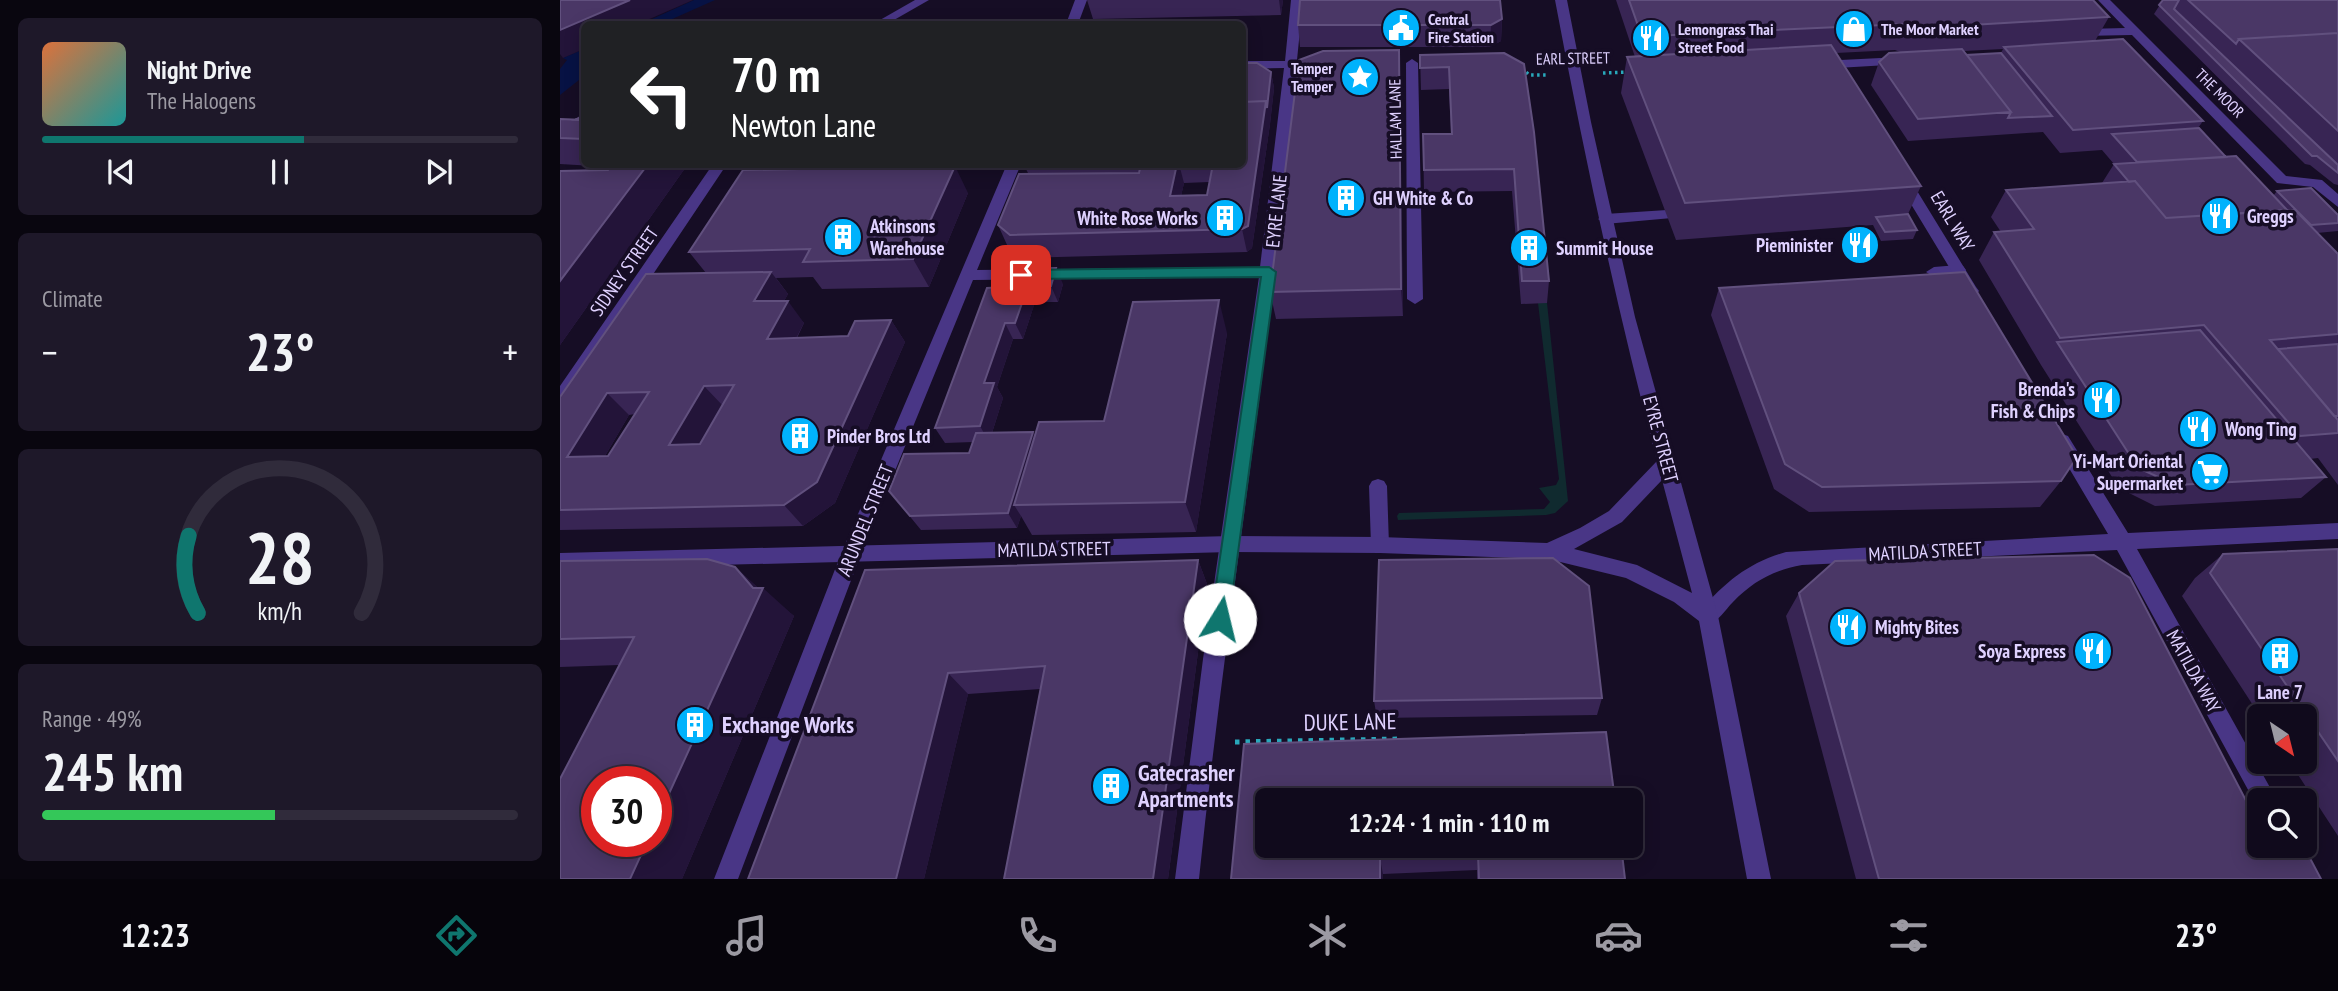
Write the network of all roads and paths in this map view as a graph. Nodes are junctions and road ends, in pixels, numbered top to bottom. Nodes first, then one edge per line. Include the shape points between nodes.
1 (923, 0) edge
2 (1081, 0) edge
3 (1297, 0) edge
4 (1561, 0) edge
5 (2104, 0) edge
6 (884, 21) edge
7 (1073, 21) edge
8 (2134, 31) junction
9 (2085, 33) edge
10 (1916, 61) edge
11 (1411, 63) dead end
12 (1292, 64) junction
13 (1319, 64) edge
14 (1835, 64) junction
15 (1246, 65) edge
16 (1810, 65) edge
17 (1518, 66) edge
18 (1629, 72) dead end
19 (1574, 74) junction
20 (1846, 85) edge
21 (1894, 165) edge
22 (717, 168) edge
23 (1012, 168) edge
24 (2338, 202) edge
25 (1667, 215) dead end
26 (1605, 219) junction
27 (1958, 270) junction
28 (1269, 272) junction
29 (1934, 272) edge
30 (966, 275) junction
31 (1415, 299) dead end
32 (1978, 302) edge
33 (560, 399) edge
34 (2053, 426) edge
35 (1668, 461) junction
36 (1378, 486) dead end
37 (2338, 531) edge
38 (2123, 542) junction
39 (1231, 544) junction
40 (1380, 545) junction
41 (1548, 551) junction
42 (851, 554) junction
43 (560, 561) edge
44 (1708, 616) junction
45 (1403, 739) edge
46 (1201, 744) junction
47 (2259, 788) edge
48 (726, 879) edge
49 (1187, 879) edge
50 (1759, 879) edge

1 - 6 street
2 - 7 street
3 - 12 street, EYRE LANE
4 - 19 street, EYRE STREET
5 - 8 street, THE MOOR
8 - 9 street
8 - 24 street, THE MOOR via 2146,49 2275,182 2318,183
10 - 14 street
11 - 31 street, HALLAM LANE
12 - 13 street
12 - 15 street
12 - 28 street, EYRE LANE
14 - 16 street
14 - 20 street
17 - 19 path, EARL STREET via 1529,75
18 - 19 path, EARL STREET
19 - 26 street, EYRE STREET
21 - 27 street, EARL WAY via 1915,211
22 - 33 street, SIDNEY STREET
23 - 30 street, ARUNDEL STREET
25 - 26 street
26 - 35 street, EYRE STREET
27 - 29 street
27 - 32 street, EARL WAY
28 - 30 street
28 - 39 street, EYRE LANE
30 - 42 street, ARUNDEL STREET
34 - 38 street
35 - 41 street, MATILDA STREET via 1613,521
35 - 44 street, EYRE STREET
36 - 40 street
37 - 38 street, MATILDA STREET
38 - 44 street, MATILDA STREET via 1784,559 1754,571
38 - 47 street, MATILDA WAY
39 - 40 street, MATILDA STREET
39 - 42 street, MATILDA STREET
39 - 46 street, EYRE LANE
40 - 41 street, MATILDA STREET
41 - 44 street, MATILDA STREET via 1630,571 1687,599
42 - 43 street, MATILDA STREET
42 - 48 street, ARUNDEL STREET
44 - 50 street, EYRE STREET
45 - 46 path, DUKE LANE
46 - 49 street, EYRE LANE

